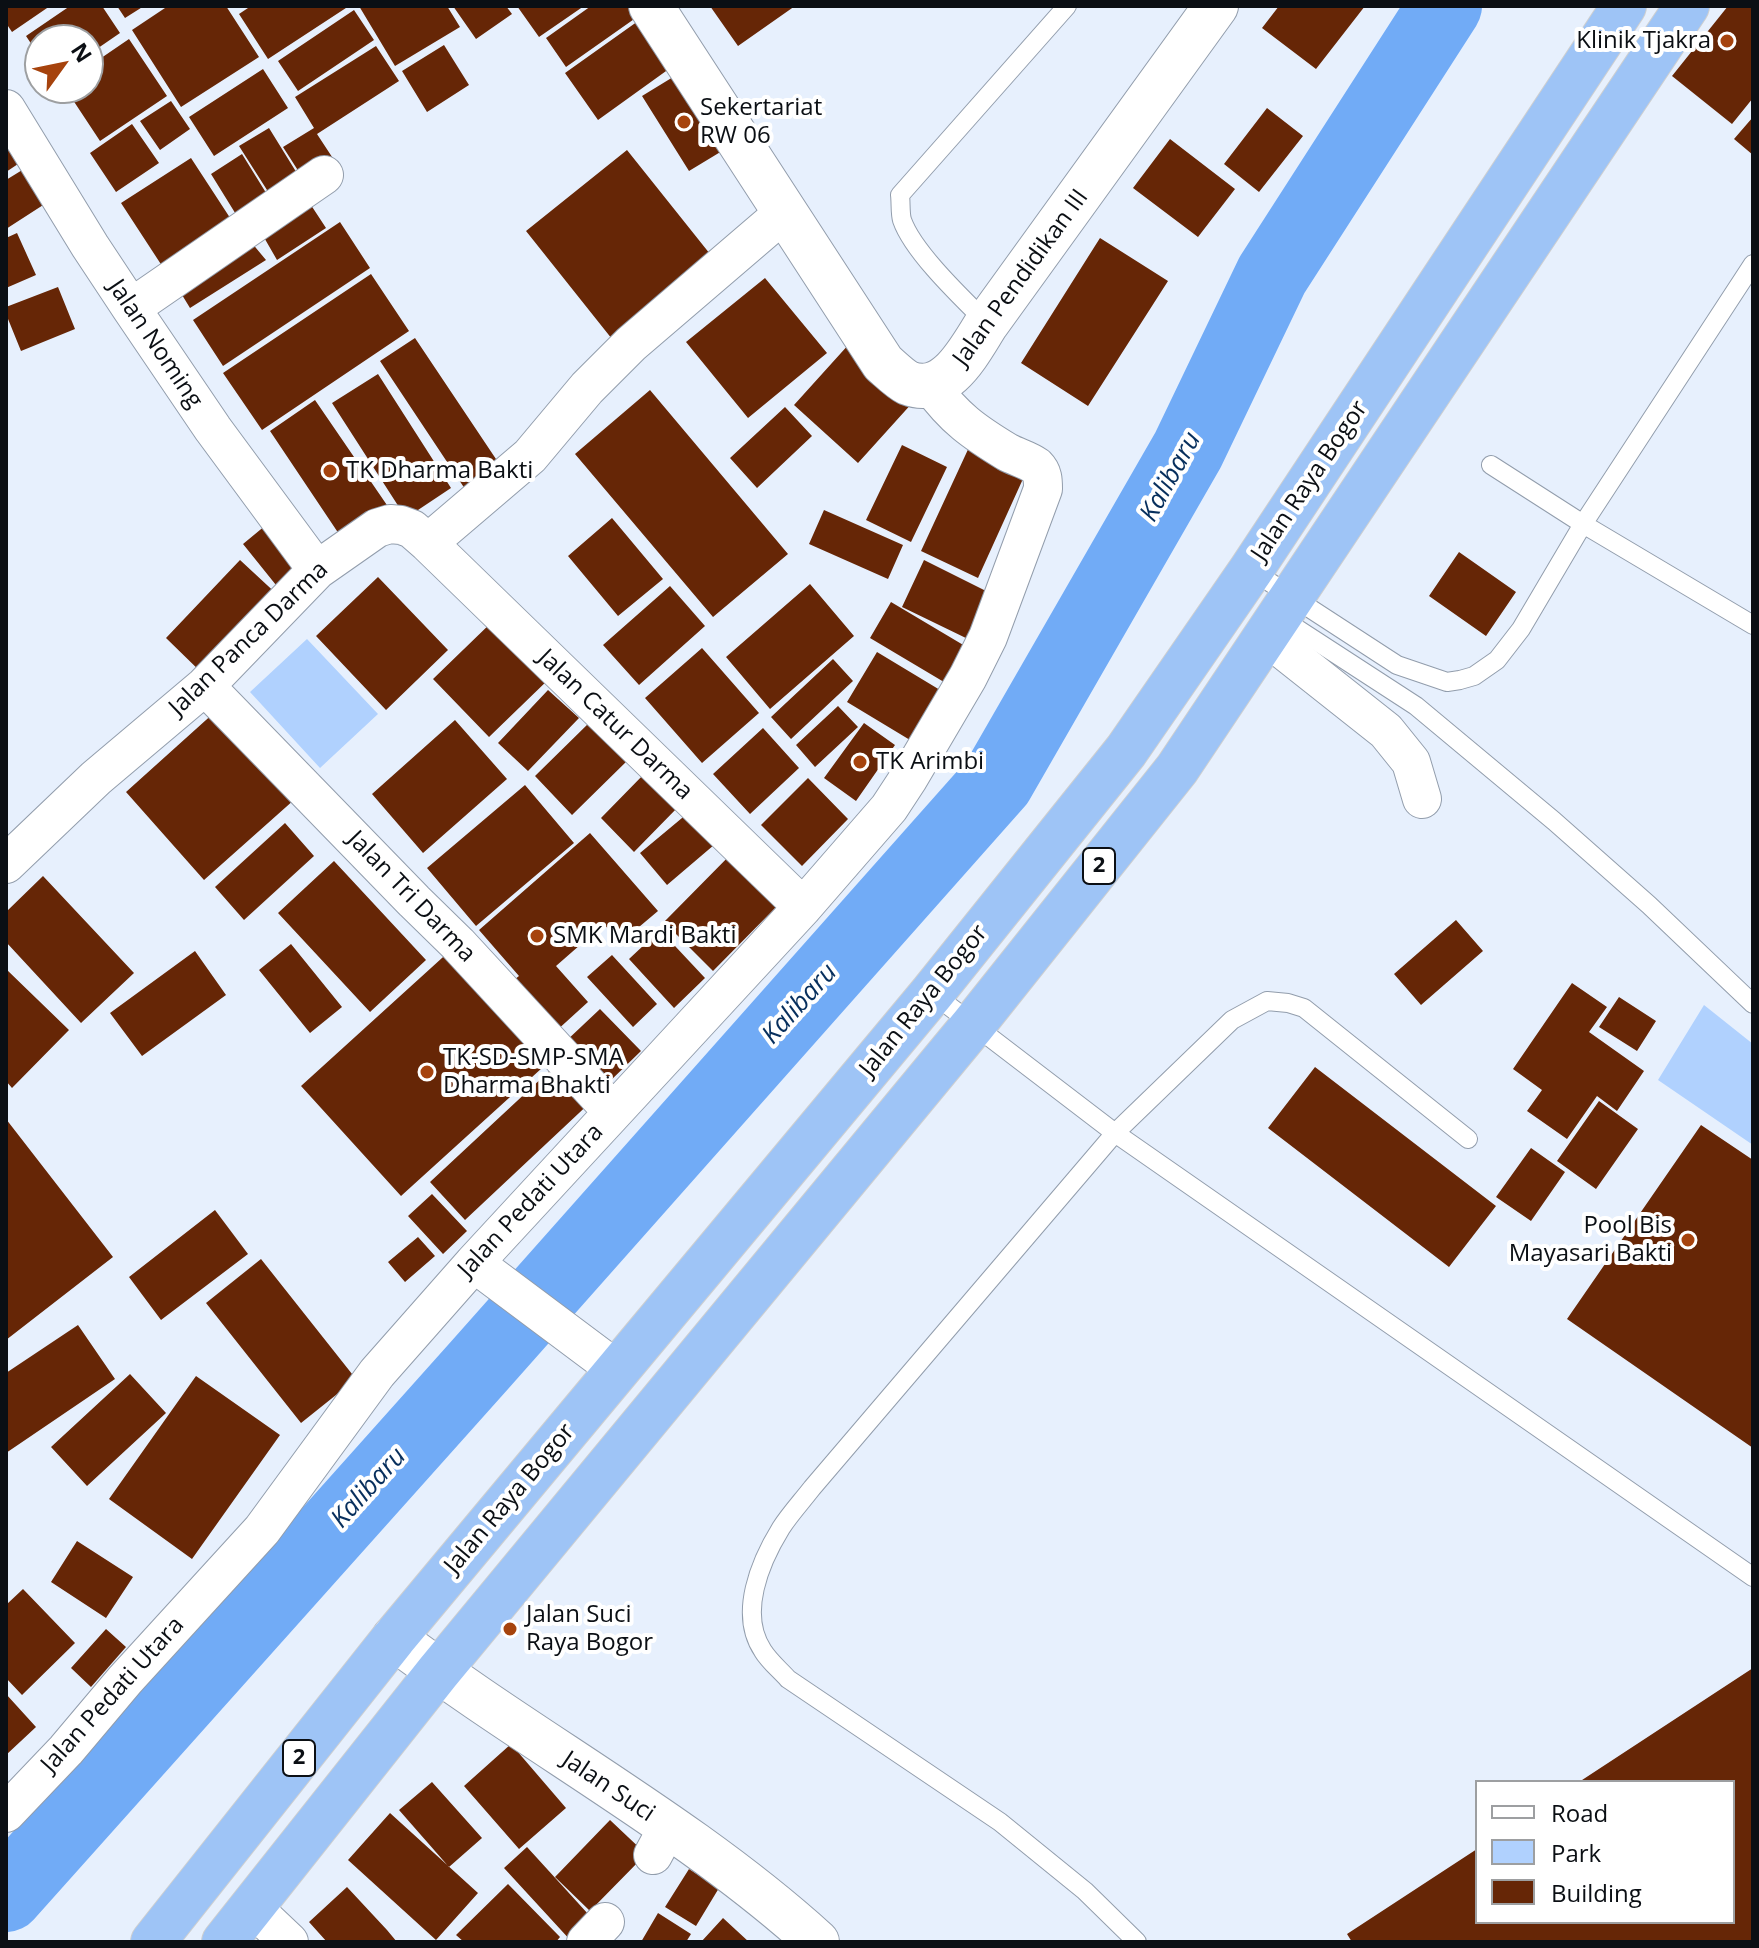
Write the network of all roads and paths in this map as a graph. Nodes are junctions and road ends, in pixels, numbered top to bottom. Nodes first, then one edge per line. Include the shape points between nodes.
1 (651, 6) edge
2 (1067, 6) edge
3 (1216, 6) edge
4 (1624, 6) edge
5 (1687, 6) edge
6 (6, 109) edge
7 (324, 175) dead end
8 (785, 212) junction
9 (1753, 264) edge
10 (131, 308) junction
11 (987, 323) junction
12 (931, 386) junction
13 (1491, 465) dead end
14 (1583, 524) junction
15 (428, 543) junction
16 (317, 570) junction
17 (1251, 570) junction
18 (1279, 617) junction
19 (1753, 625) edge
20 (205, 686) junction
21 (1422, 799) dead end
22 (6, 864) edge
23 (803, 907) junction
24 (932, 993) junction
25 (1753, 1004) edge
26 (973, 1025) junction
27 (613, 1112) junction
28 (1115, 1133) junction
29 (1468, 1139) dead end
30 (474, 1263) junction
31 (617, 1370) junction
32 (1753, 1577) edge
33 (394, 1638) junction
34 (438, 1672) junction
35 (6, 1813) edge
36 (252, 1907) junction
37 (153, 1942) edge
38 (224, 1942) edge
39 (289, 1942) edge
40 (817, 1942) edge
41 (1137, 1942) edge

1 - 8 street, Jalan Pendidikan III
2 - 11 lane via 900,195 901,218 911,239
3 - 11 street, Jalan Pendidikan III
4 - 17 highway, Jalan Raya Bogor / 2
5 - 18 highway, Jalan Raya Bogor / 2
6 - 10 street, Jalan Noming
7 - 10 street
8 - 12 street, Jalan Pendidikan III via 883,363 908,383
8 - 15 street via 631,344 530,456
9 - 14 lane
10 - 16 street, Jalan Noming
11 - 12 street, Jalan Pendidikan III via 954,372
12 - 23 street, Jalan Pedati Utara via 973,431 1035,466 1043,489 988,637 961,689 889,808
13 - 14 lane
14 - 18 lane via 1521,629 1497,660 1474,676 1447,682
14 - 19 lane
15 - 16 street, Jalan Panca Darma via 412,529 390,524
15 - 23 street, Jalan Catur Darma
16 - 20 street, Jalan Panca Darma
17 - 18 lane
17 - 24 highway, Jalan Raya Bogor / 2 via 1126,751
18 - 21 street via 1411,762
18 - 25 lane via 1416,706 1649,905
18 - 26 highway, Jalan Raya Bogor / 2 via 1177,769
20 - 22 street, Jalan Panca Darma via 96,778
20 - 27 street, Jalan Tri Darma via 458,944
23 - 27 street, Jalan Pedati Utara
24 - 26 lane
24 - 31 highway, Jalan Raya Bogor / 2
26 - 28 lane
26 - 34 highway, Jalan Raya Bogor / 2
27 - 30 street, Jalan Pedati Utara
28 - 29 lane via 1232,1020 1267,1001 1304,1008
28 - 32 lane
28 - 41 lane via 781,1527 761,1566 753,1595 753,1628 762,1651 788,1679 1000,1822 1085,1891
30 - 31 street
30 - 35 street, Jalan Pedati Utara via 377,1373 262,1530
31 - 33 highway, Jalan Raya Bogor / 2
33 - 34 street, Jalan Suci
33 - 37 highway, Jalan Raya Bogor / 2
34 - 36 highway, Jalan Raya Bogor / 2
34 - 40 street, Jalan Suci via 661,1841 743,1880
36 - 38 highway, Jalan Raya Bogor / 2
36 - 39 street

